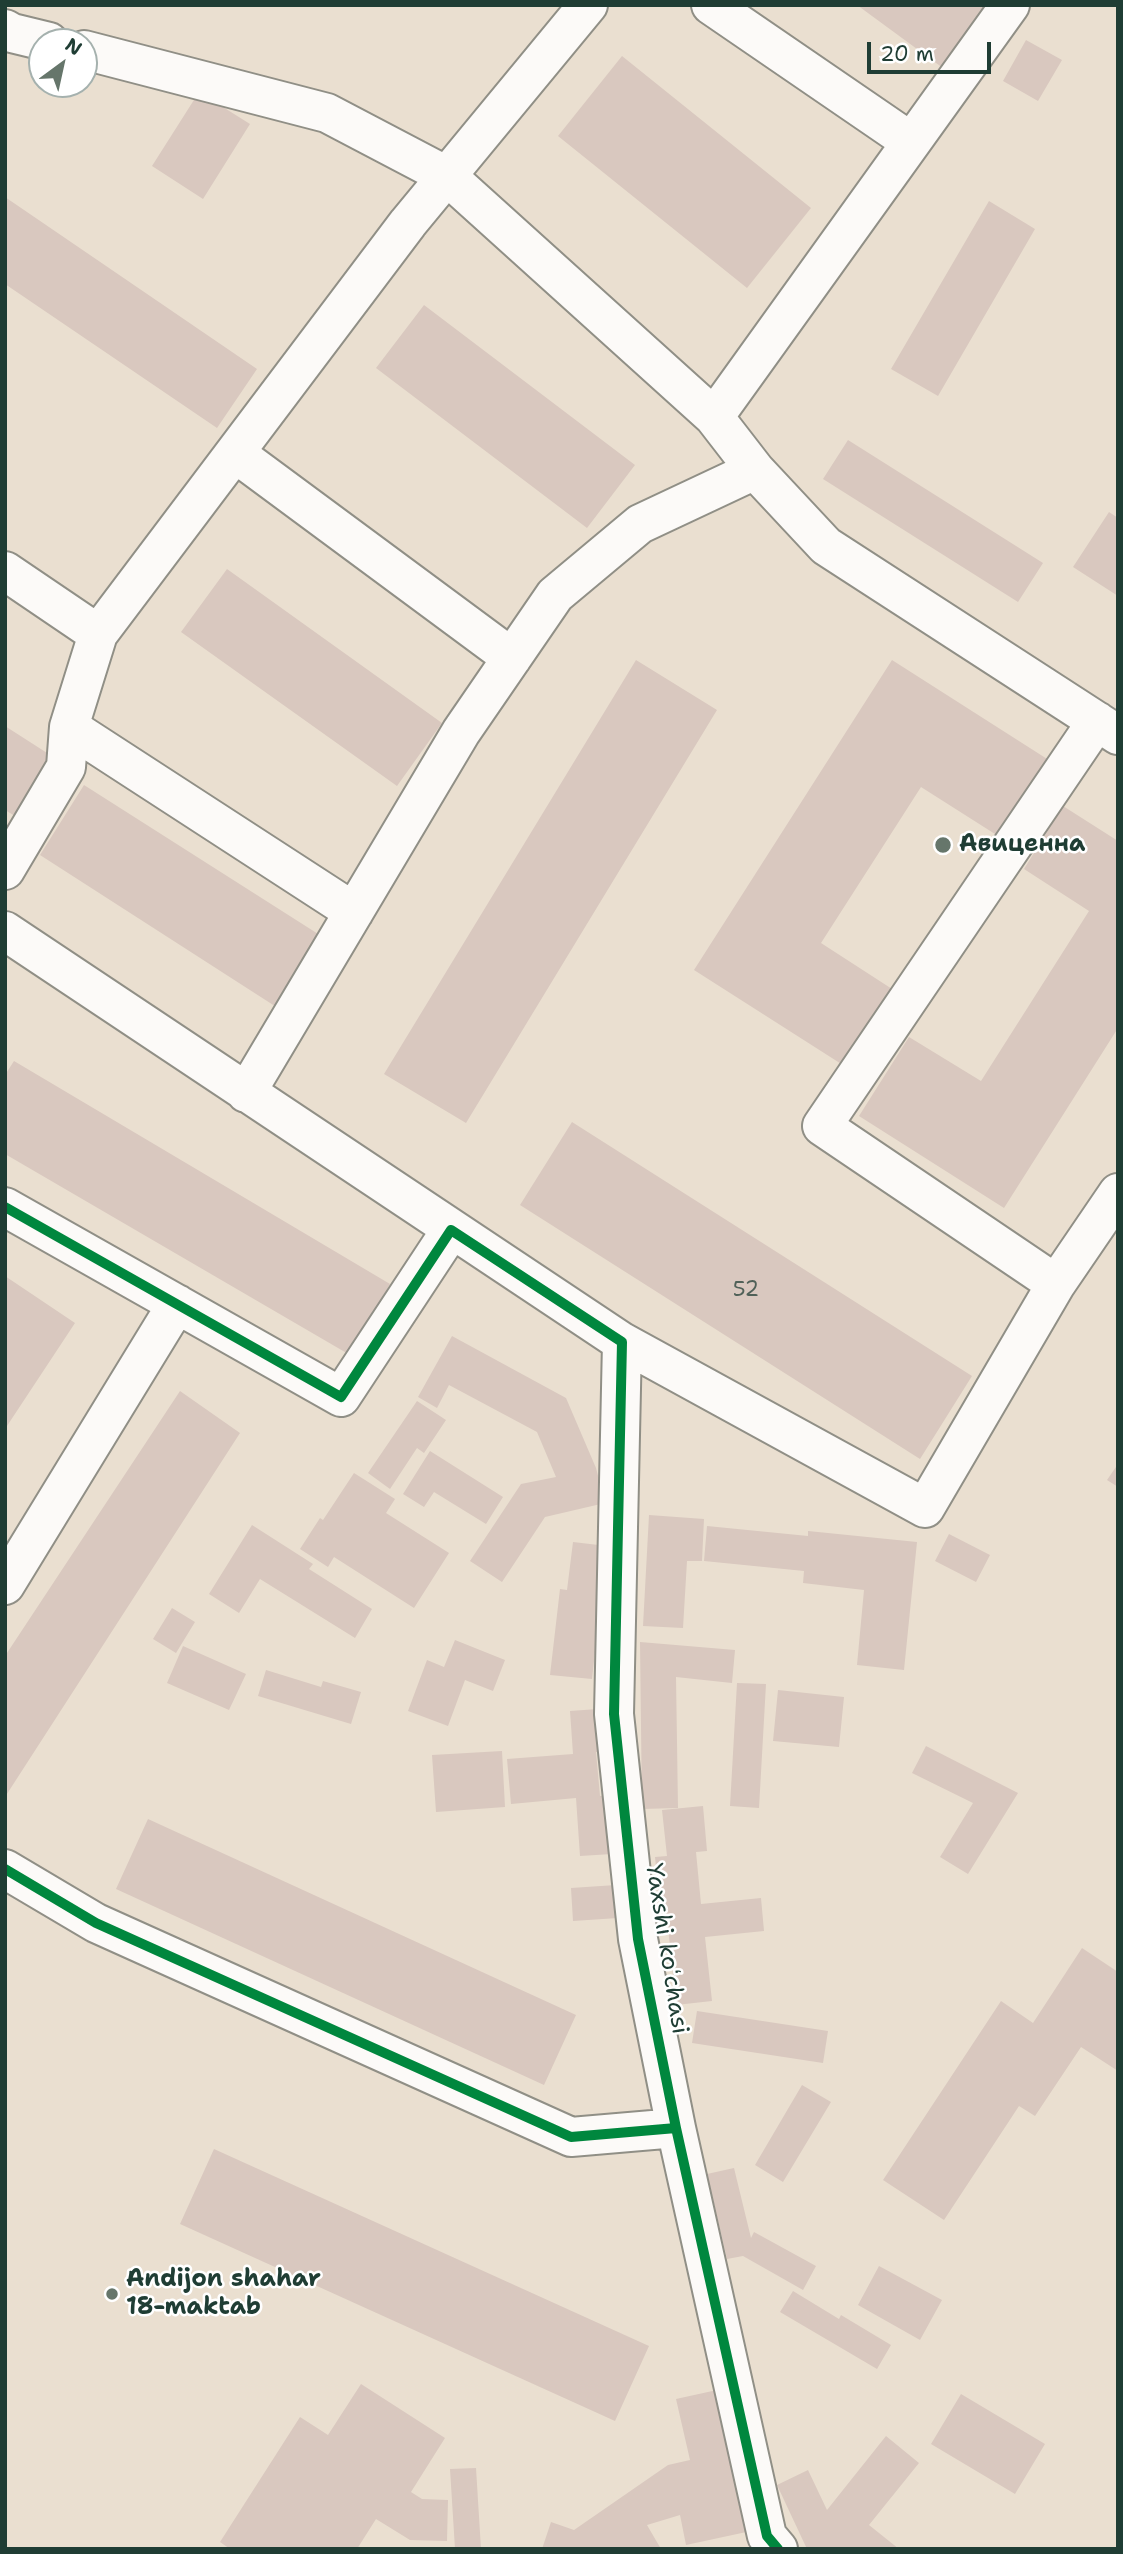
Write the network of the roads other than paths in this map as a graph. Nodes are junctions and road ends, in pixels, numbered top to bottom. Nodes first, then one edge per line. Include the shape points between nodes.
1 (588, 5) edge
2 (711, 5) edge
3 (1010, 5) edge
4 (5, 29) edge
5 (28, 37) edge
6 (98, 55) edge
7 (911, 142) junction
8 (447, 176) junction
9 (713, 417) junction
10 (235, 453) junction
11 (755, 470) junction
12 (5, 571) edge
13 (98, 634) junction
14 (512, 658) junction
15 (69, 727) junction
16 (1107, 728) edge
17 (5, 870) edge
18 (354, 912) junction
19 (5, 931) edge
20 (246, 1093) junction
21 (1118, 1193) edge
22 (5, 1207) edge
23 (451, 1230) junction
24 (1056, 1283) junction
25 (177, 1304) junction
26 (622, 1342) junction
27 (5, 1585) edge
28 (5, 1869) edge
29 (676, 2128) junction
30 (778, 2549) edge

1 - 8 street
2 - 7 street
3 - 7 street
4 - 5 street
6 - 8 street via 327,113
7 - 9 street
8 - 9 street
8 - 10 street
9 - 11 street
10 - 13 street
10 - 14 street
11 - 14 street via 640,524 555,596
11 - 16 street via 826,546
12 - 13 street
13 - 15 street
14 - 18 street via 461,732
15 - 17 street via 66,767
15 - 18 street
16 - 24 street via 822,1126
18 - 20 street
19 - 20 street
20 - 23 street
21 - 24 street
22 - 25 street
23 - 25 street via 341,1397
23 - 26 street
24 - 26 street via 925,1508
25 - 27 street
26 - 29 street, Yaxshi koʻchasi via 614,1714 638,1939
28 - 29 street via 96,1923 571,2137
29 - 30 street, Yaxshi koʻchasi via 767,2536

